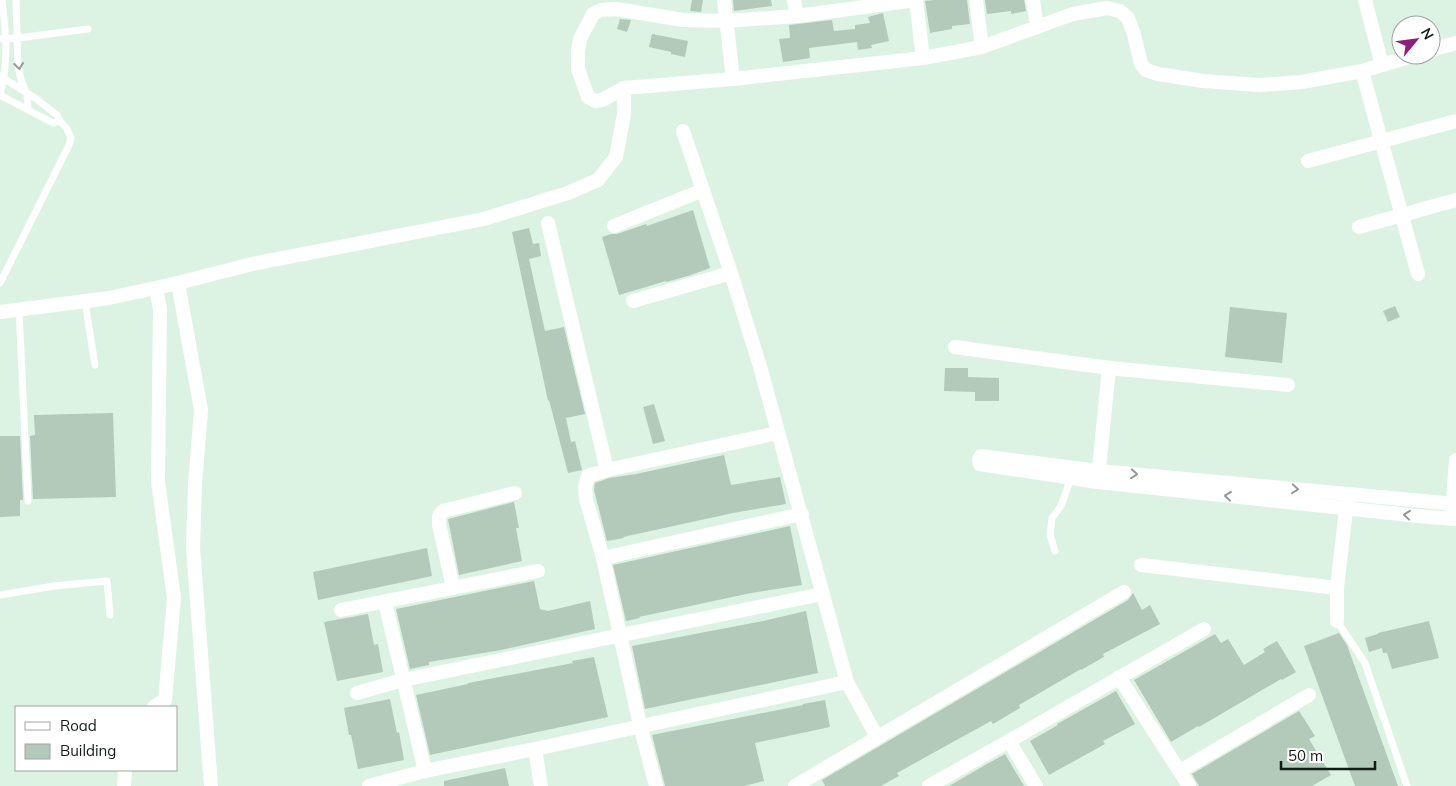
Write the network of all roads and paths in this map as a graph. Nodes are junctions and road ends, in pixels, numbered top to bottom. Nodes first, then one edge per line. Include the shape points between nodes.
1 (2, 0) edge
2 (16, 0) edge
3 (724, 0) edge
4 (794, 0) edge
5 (916, 0) edge
6 (976, 0) edge
7 (1033, 0) edge
8 (1071, 0) edge
9 (1365, 0) edge
10 (837, 5) edge
11 (1073, 14) junction
12 (797, 16) junction
13 (726, 21) junction
14 (1037, 27) junction
15 (88, 29) dead end
16 (3, 38) edge
17 (18, 38) junction
18 (1456, 43) edge
19 (982, 47) junction
20 (1441, 47) edge
21 (923, 58) junction
22 (1391, 62) edge
23 (1382, 65) junction
24 (1362, 71) junction
25 (2, 78) edge
26 (733, 79) junction
27 (624, 88) junction
28 (0, 94) edge
29 (27, 94) junction
30 (28, 109) junction
31 (60, 121) junction
32 (1456, 121) edge
33 (684, 131) dead end
34 (1382, 142) junction
35 (1308, 161) dead end
36 (703, 190) junction
37 (1456, 200) edge
38 (1402, 215) junction
39 (548, 223) dead end
40 (614, 226) dead end
41 (1359, 227) dead end
42 (731, 273) junction
43 (1418, 274) dead end
44 (0, 283) edge
45 (178, 283) junction
46 (156, 288) junction
47 (633, 301) dead end
48 (86, 302) junction
49 (19, 310) junction
50 (0, 312) edge
51 (955, 347) dead end
52 (95, 365) dead end
53 (1109, 368) junction
54 (1288, 385) dead end
55 (778, 433) junction
56 (1456, 460) edge
57 (607, 470) junction
58 (1098, 477) junction
59 (1071, 478) junction
60 (516, 493) dead end
61 (1347, 494) junction
62 (28, 501) dead end
63 (1454, 504) edge
64 (1346, 508) junction
65 (802, 514) junction
66 (1454, 518) edge
67 (1055, 551) dead end
68 (603, 558) junction
69 (1141, 565) dead end
70 (538, 570) dead end
71 (453, 587) junction
72 (1338, 588) junction
73 (1124, 592) dead end
74 (822, 594) junction
75 (0, 595) edge
76 (385, 602) junction
77 (341, 610) dead end
78 (110, 615) dead end
79 (1337, 621) joint
80 (1204, 629) dead end
81 (620, 636) junction
82 (1119, 677) junction
83 (403, 680) junction
84 (847, 682) junction
85 (357, 693) dead end
86 (1309, 695) dead end
87 (155, 706) edge
88 (640, 725) junction
89 (877, 737) junction
90 (1009, 741) junction
91 (535, 749) junction
92 (125, 771) edge
93 (425, 771) junction
94 (1180, 771) junction
95 (811, 782) edge
96 (124, 786) edge
97 (211, 786) edge
98 (369, 786) edge
99 (541, 786) edge
100 (656, 786) edge
101 (795, 786) edge
102 (929, 786) edge
103 (1036, 786) edge
104 (1189, 786) edge
105 (1407, 786) edge

1 - 16 lane
2 - 17 lane
3 - 13 street
4 - 12 street
5 - 10 street
5 - 21 street
6 - 19 street
7 - 14 street
8 - 11 street
9 - 23 street
10 - 12 street
11 - 14 street
11 - 24 street via 1107,8 1120,11 1128,18 1141,64 1146,70 1158,74 1259,85 1302,82
12 - 13 street
13 - 26 street
13 - 27 street via 683,20 616,9 593,14 580,39 578,52 578,69 585,91 588,97 602,100
14 - 19 street
15 - 17 lane
16 - 17 lane
16 - 25 lane
17 -> 29 lane via 18,66
18 - 20 street
19 - 21 street
21 - 26 street
22 - 23 street
23 - 24 street
24 - 34 street
25 - 28 lane
25 - 29 lane
26 - 27 street
27 - 45 street via 624,114 616,157 598,180 568,194 484,219 252,264
28 - 30 lane
29 - 30 lane
29 - 31 lane via 57,115
30 - 31 lane via 53,123
31 - 44 lane via 71,138 69,145
32 - 34 street
33 - 36 street
34 - 35 street
34 - 38 street
36 - 40 street
36 - 42 street
37 - 38 street
38 - 41 street
38 - 43 street
39 - 57 street
42 - 47 street
42 - 55 street
45 - 46 street
45 - 97 street via 201,410 193,548
46 - 48 street
46 - 87 street via 160,309 158,482 174,598 164,700
48 - 49 street
48 - 52 lane
49 - 50 street
49 - 62 lane
51 - 53 street
53 - 54 street
53 - 58 street
55 - 57 street
55 - 65 street
56 - 63 street
57 - 68 street via 588,476 584,488
58 - 59 street
58 - 59 street via 981,456 979,460 980,464
58 -> 61 street
64 -> 58 street
59 - 67 lane via 1061,506 1052,518 1050,535
60 - 71 street via 443,511 439,516
61 - 63 street
61 - 64 street
63 - 66 street
66 -> 64 street
64 - 72 street
65 - 68 street
65 - 74 street
68 - 81 street
69 - 72 street
70 - 71 street
71 - 76 street
72 - 79 street
73 - 89 street
74 - 81 street
74 - 84 street
75 - 78 lane via 106,581
76 - 77 street
76 - 83 street
79 - 105 lane via 1365,663
80 - 82 street
81 - 83 street
81 - 88 street
82 - 90 street
82 - 94 street
83 - 85 street
83 - 93 street
84 - 88 street
84 - 89 street
86 - 94 street
88 - 91 street
88 - 100 street
89 - 95 street
90 - 102 street
90 - 103 street
91 - 93 street
91 - 99 street
92 - 96 street
93 - 98 street
94 - 104 street
95 - 101 street

